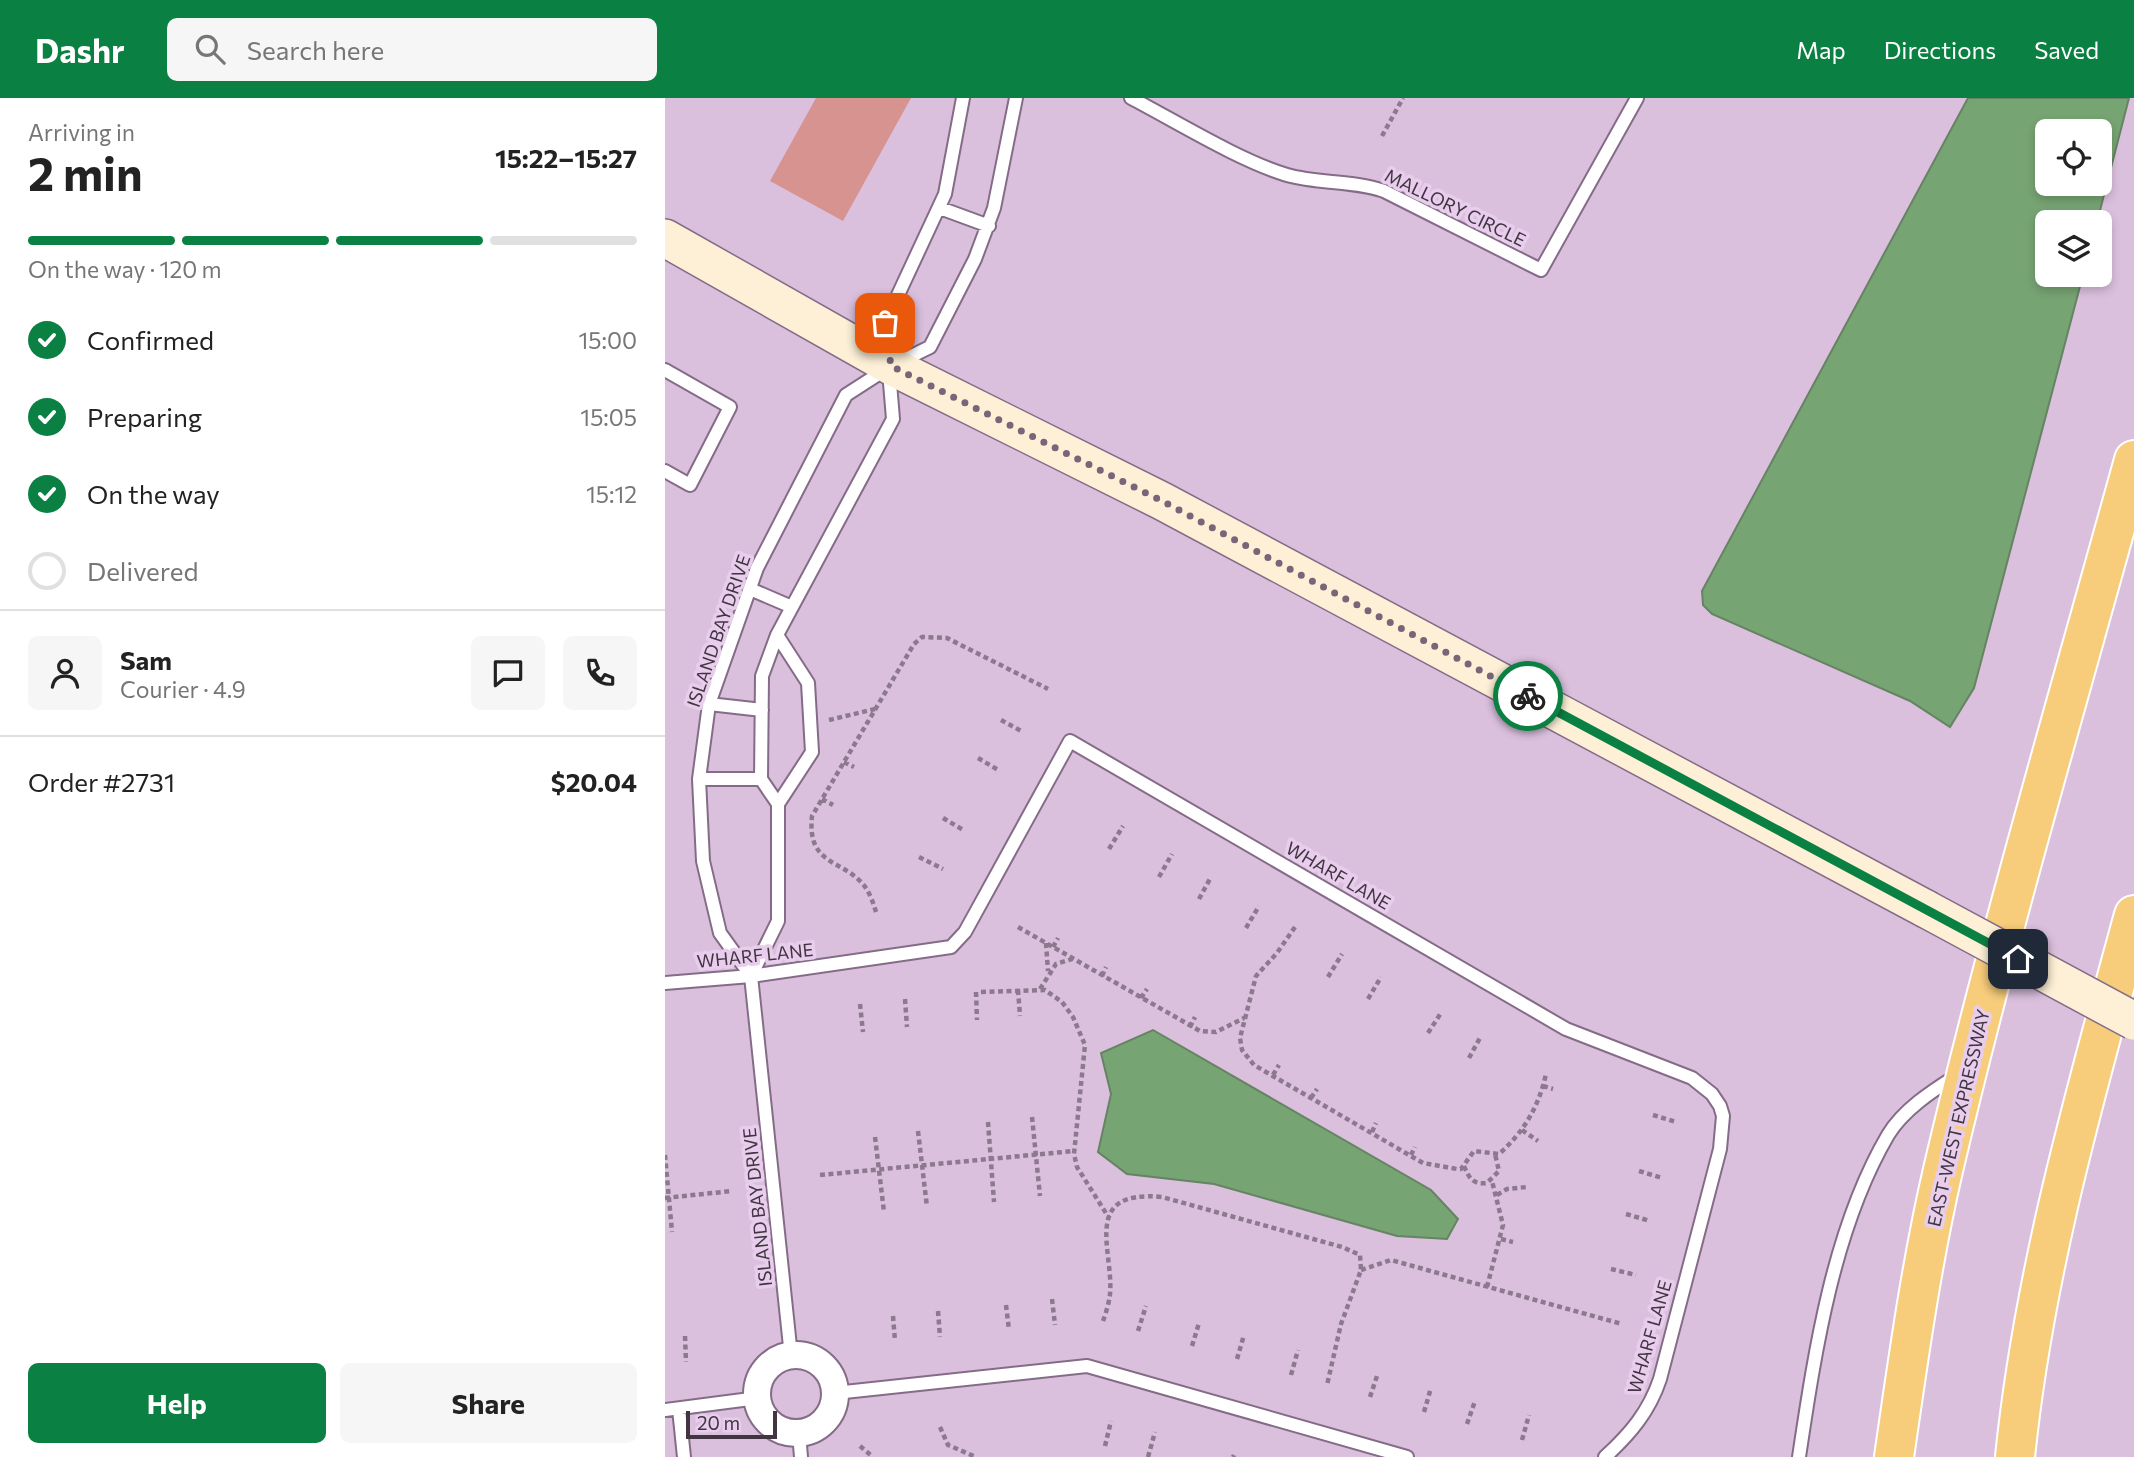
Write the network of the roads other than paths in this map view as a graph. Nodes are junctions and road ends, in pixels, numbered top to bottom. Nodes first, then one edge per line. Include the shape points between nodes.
1 (963, 98) edge
2 (1016, 98) edge
3 (1131, 98) edge
4 (1637, 98) edge
5 (940, 208) junction
6 (989, 226) junction
7 (665, 238) edge
8 (891, 366) junction
9 (665, 370) edge
10 (2134, 460) edge
11 (665, 471) edge
12 (750, 589) junction
13 (792, 607) junction
14 (777, 635) junction
15 (709, 704) junction
16 (762, 710) junction
17 (699, 779) junction
18 (761, 779) junction
19 (778, 804) junction
20 (2134, 915) edge
21 (751, 976) junction
22 (665, 983) edge
23 (2134, 1021) edge
24 (1970, 1068) junction
25 (791, 1356) junction
26 (835, 1393) junction
27 (758, 1398) junction
28 (679, 1409) junction
29 (665, 1410) edge
30 (800, 1445) edge
31 (684, 1457) edge
32 (1407, 1457) edge
33 (1605, 1457) edge
34 (1799, 1457) edge
35 (1894, 1457) edge
36 (2015, 1457) edge

1 - 5 lane
2 - 6 lane, ISLAND BAY DRIVE
3 - 4 lane, MALLORY CIRCLE via 1284,174 1358,183 1384,191 1541,270
5 - 6 lane
5 - 8 lane via 885,323
6 - 8 lane, ISLAND BAY DRIVE via 930,347
7 - 8 street
8 - 12 lane, ISLAND BAY DRIVE via 846,395
8 - 13 lane via 893,419
8 - 23 street, bridge via 1162,501
9 - 11 lane via 730,407 690,485
10 - 24 highway, EAST-WEST EXPRESSWAY
12 - 13 lane
12 - 15 lane, ISLAND BAY DRIVE
13 - 14 lane
14 - 16 lane via 762,676
14 - 19 lane via 808,683 812,752
15 - 16 lane
15 - 17 lane, ISLAND BAY DRIVE
16 - 18 lane
17 - 18 lane
17 - 21 lane, ISLAND BAY DRIVE via 703,860 720,933
18 - 19 lane
19 - 21 lane via 778,920
20 - 36 highway via 2048,1242 2025,1364
21 - 22 lane, WHARF LANE
21 - 25 lane, ISLAND BAY DRIVE
21 - 33 lane, WHARF LANE via 945,950 958,942 1070,741 1566,1029 1692,1078 1720,1106 1720,1149 1654,1396 1636,1427
24 - 34 lane via 1926,1095 1889,1133 1847,1227 1814,1351
24 - 35 highway, EAST-WEST EXPRESSWAY via 1943,1171
25 - 26 street via 819,1363 831,1378
25 - 27 street via 768,1368
26 - 30 street via 825,1420
26 - 32 lane via 1087,1366
27 - 28 lane
27 - 30 street via 771,1424
28 - 29 lane
28 - 31 lane

